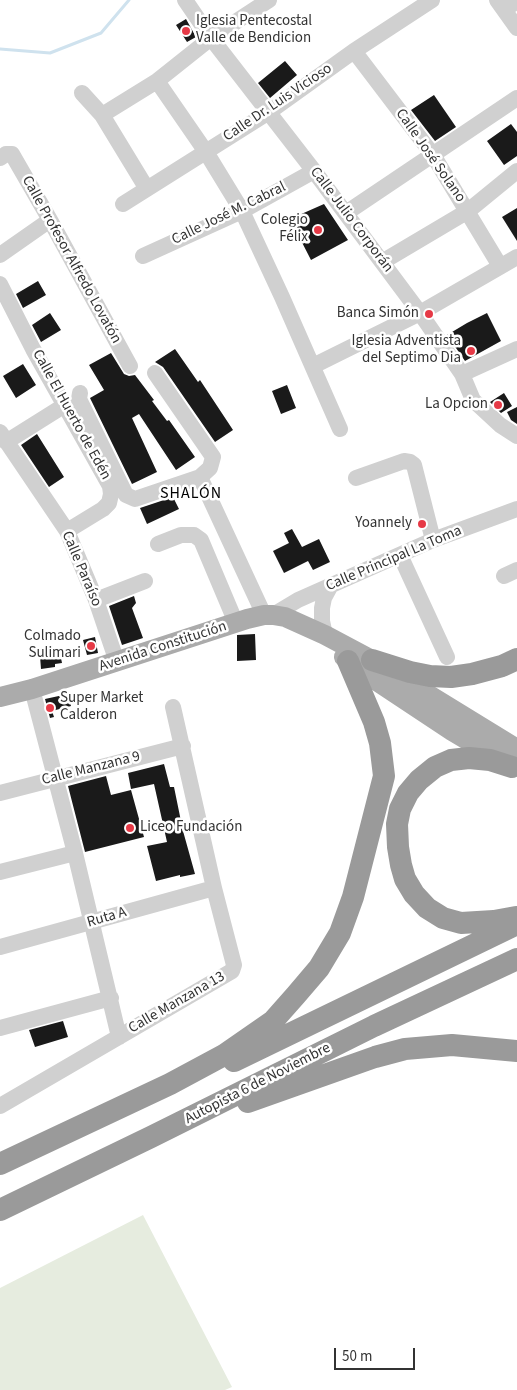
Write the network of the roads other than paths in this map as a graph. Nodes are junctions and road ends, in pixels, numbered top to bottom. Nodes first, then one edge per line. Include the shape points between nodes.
1 (185, 0) edge
2 (269, 0) edge
3 (432, 0) edge
4 (506, 3) edge
5 (517, 28) edge
6 (211, 38) junction
7 (354, 51) junction
8 (157, 81) junction
9 (82, 93) dead end
10 (517, 98) edge
11 (269, 112) junction
12 (102, 115) junction
13 (206, 152) junction
14 (432, 155) junction
15 (6, 156) edge
16 (314, 171) junction
17 (517, 172) edge
18 (147, 189) junction
19 (123, 204) dead end
20 (242, 211) junction
21 (468, 211) junction
22 (346, 213) junction
23 (50, 220) junction
24 (0, 255) edge
25 (143, 256) dead end
26 (517, 257) edge
27 (382, 262) junction
28 (500, 266) junction
29 (0, 284) edge
30 (420, 313) junction
31 (517, 349) edge
32 (130, 366) dead end
33 (313, 366) junction
34 (155, 373) dead end
35 (462, 374) junction
36 (80, 393) dead end
37 (65, 405) junction
38 (340, 428) dead end
39 (517, 436) edge
40 (3, 437) edge
41 (200, 477) junction
42 (356, 478) dead end
43 (517, 509) edge
44 (67, 531) junction
45 (433, 540) junction
46 (158, 544) dead end
47 (400, 555) junction
48 (145, 581) dead end
49 (330, 587) junction
50 (96, 600) junction
51 (269, 615) junction
52 (236, 623) junction
53 (325, 635) junction
54 (447, 657) dead end
55 (517, 659) edge
56 (372, 660) junction
57 (348, 661) junction
58 (117, 662) junction
59 (32, 689) junction
60 (0, 698) edge
61 (173, 707) dead end
62 (182, 746) junction
63 (515, 762) edge
64 (56, 778) junction
65 (0, 792) edge
66 (76, 853) junction
67 (0, 872) edge
68 (214, 888) junction
69 (517, 917) edge
70 (92, 922) junction
71 (517, 924) edge
72 (0, 947) edge
73 (517, 959) edge
74 (111, 998) junction
75 (0, 1028) edge
76 (119, 1037) junction
77 (517, 1051) edge
78 (0, 1106) edge
79 (151, 1137) junction
80 (0, 1164) edge
81 (0, 1175) edge
82 (0, 1210) edge

1 - 6 street, Calle Julio Corporán
2 - 6 street
3 - 7 street, Calle Dr. Luis Vicioso
4 - 5 street
6 - 8 street
6 - 11 street, Calle Julio Corporán
7 - 11 street, Calle Dr. Luis Vicioso
7 - 14 street, Calle José Solano
8 - 12 street
8 - 13 street
9 - 12 street
10 - 14 street
11 - 13 street, Calle Dr. Luis Vicioso
11 - 16 street, Calle Julio Corporán
12 - 18 street
13 - 18 street, Calle Dr. Luis Vicioso
13 - 20 street
14 - 21 street, Calle José Solano
14 - 22 street
15 - 23 street, Calle Profesor Alfredo Lovatón
16 - 20 street, Calle José M. Cabral
16 - 22 street, Calle Julio Corporán
17 - 21 street
18 - 19 street, Calle Dr. Luis Vicioso
20 - 25 street, Calle José M. Cabral
20 - 33 street
21 - 27 street
21 - 28 street, Calle José Solano
22 - 27 street, Calle Julio Corporán
23 - 24 street
23 - 32 street, Calle Profesor Alfredo Lovatón
26 - 28 street
27 - 30 street, Calle Julio Corporán
28 - 30 street
29 - 37 street, Calle El Huerto de Edén
30 - 33 street
30 - 35 street, Calle Julio Corporán
31 - 35 street
33 - 38 street
34 - 41 street via 213,457 210,468
35 - 39 street, Calle Julio Corporán via 473,400
36 - 41 street via 82,405 126,495 135,499
37 - 40 street
37 - 44 street, Calle El Huerto de Edén via 110,486 111,494 103,509
40 - 44 street, Calle Paraíso
41 - 51 street
42 - 45 street via 404,461 414,465
43 - 45 street, Calle Principal La Toma
44 - 50 street, Calle Paraíso
45 - 47 street, Calle Principal La Toma
46 - 52 street via 181,535 194,535 200,540
47 - 49 street, Calle Principal La Toma
47 - 54 street
48 - 50 street
49 - 51 street, Calle Principal La Toma
49 - 53 street via 322,608
50 - 58 street, Calle Paraíso
51 - 52 main road, Avenida Constitución
51 - 53 main road via 285,617
52 - 58 main road, Avenida Constitución
53 - 56 main road
53 - 57 main road
55 - 56 highway via 502,666 451,677 410,672
56 - 63 main road
57 - 63 main road via 452,730
57 - 80 highway via 374,722 384,776 353,897 340,933 319,968 272,1021 224,1055
58 - 59 main road, Avenida Constitución
59 - 60 main road, Avenida Constitución
59 - 64 street
61 - 62 street, Calle Manzana 13
62 - 64 street, Calle Manzana 9
62 - 68 street, Calle Manzana 13
63 - 69 highway via 469,758 451,760 435,767 408,793 397,824 405,879 427,908 443,918 461,923
64 - 65 street, Calle Manzana 9
64 - 66 street
66 - 67 street
66 - 70 street
68 - 70 street, Ruta A
68 - 76 street, Calle Manzana 13 via 234,965 232,971
70 - 72 street, Ruta A
70 - 74 street
71 - 81 highway, Autopista 6 de Noviembre
73 - 79 highway, Autopista 6 de Noviembre
74 - 75 street
74 - 76 street
76 - 78 street, Calle Manzana 13
77 - 79 highway via 452,1045 405,1049
79 - 82 highway, Autopista 6 de Noviembre

